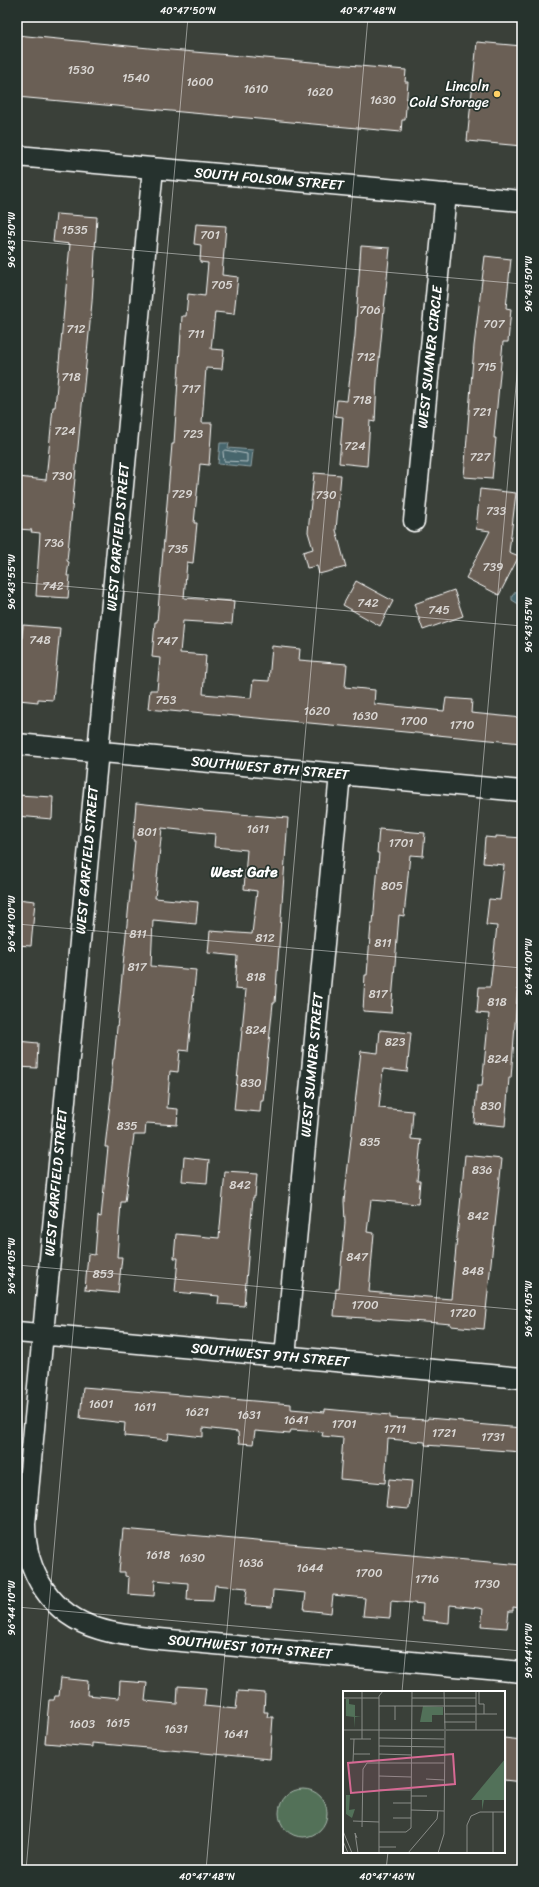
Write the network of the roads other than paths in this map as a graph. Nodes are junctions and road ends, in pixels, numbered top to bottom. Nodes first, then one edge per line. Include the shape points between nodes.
1 (17, 156) edge
2 (153, 168) junction
3 (446, 194) junction
4 (522, 201) edge
5 (414, 521) dead end
6 (17, 744) edge
7 (97, 752) junction
8 (340, 774) junction
9 (522, 791) edge
10 (17, 1332) edge
11 (42, 1335) junction
12 (285, 1357) junction
13 (522, 1378) edge
14 (22, 1552) edge
15 (522, 1672) edge

1 - 2 street, SOUTH FOLSOM STREET
2 - 3 street, SOUTH FOLSOM STREET
2 - 7 street, WEST GARFIELD STREET
3 - 4 street, SOUTH FOLSOM STREET
3 - 5 street, WEST SUMNER CIRCLE
6 - 7 street, SOUTHWEST 8TH STREET
7 - 8 street, SOUTHWEST 8TH STREET
7 - 11 street, WEST GARFIELD STREET
8 - 9 street, SOUTHWEST 8TH STREET
8 - 12 street, WEST SUMNER STREET
10 - 11 street, SOUTHWEST 9TH STREET
11 - 12 street, SOUTHWEST 9TH STREET
11 - 14 street, WEST GARFIELD STREET
12 - 13 street, SOUTHWEST 9TH STREET
14 - 15 street, SOUTHWEST 10TH STREET via 53,1601 97,1629 122,1635

